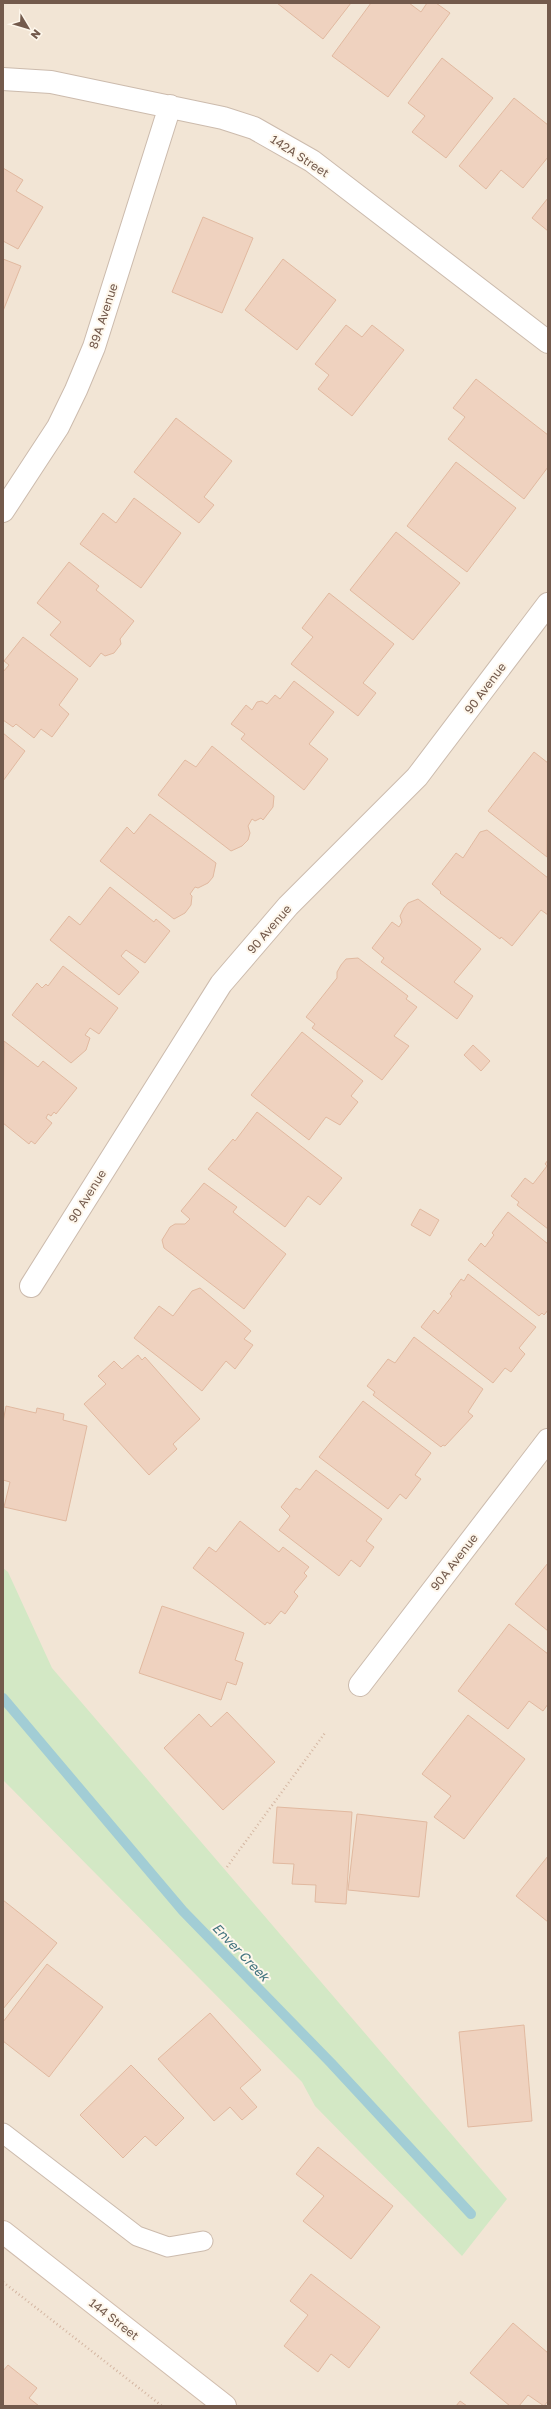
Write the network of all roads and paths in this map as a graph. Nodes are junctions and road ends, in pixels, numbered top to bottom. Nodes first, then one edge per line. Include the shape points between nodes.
1 (3, 79) edge
2 (170, 106) junction
3 (548, 342) edge
4 (3, 511) edge
5 (548, 604) edge
6 (31, 1286) dead end
7 (548, 1440) edge
8 (360, 1685) dead end
9 (325, 1733) dead end
10 (227, 1867) dead end
11 (3, 2133) edge
12 (3, 2232) edge
13 (203, 2241) dead end
14 (3, 2282) edge
15 (162, 2406) edge
16 (225, 2406) edge

1 - 2 street, 142A Street via 51,82
2 - 3 street, 142A Street via 229,120 254,128 280,141 312,161
2 - 4 street, 89A Avenue via 94,347 58,428
5 - 6 street, 90 Avenue via 418,777 288,906 221,984
7 - 8 street, 90A Avenue
9 - 10 path
11 - 13 lane via 137,2236 168,2247
12 - 16 street, 144 Street
14 - 15 path

